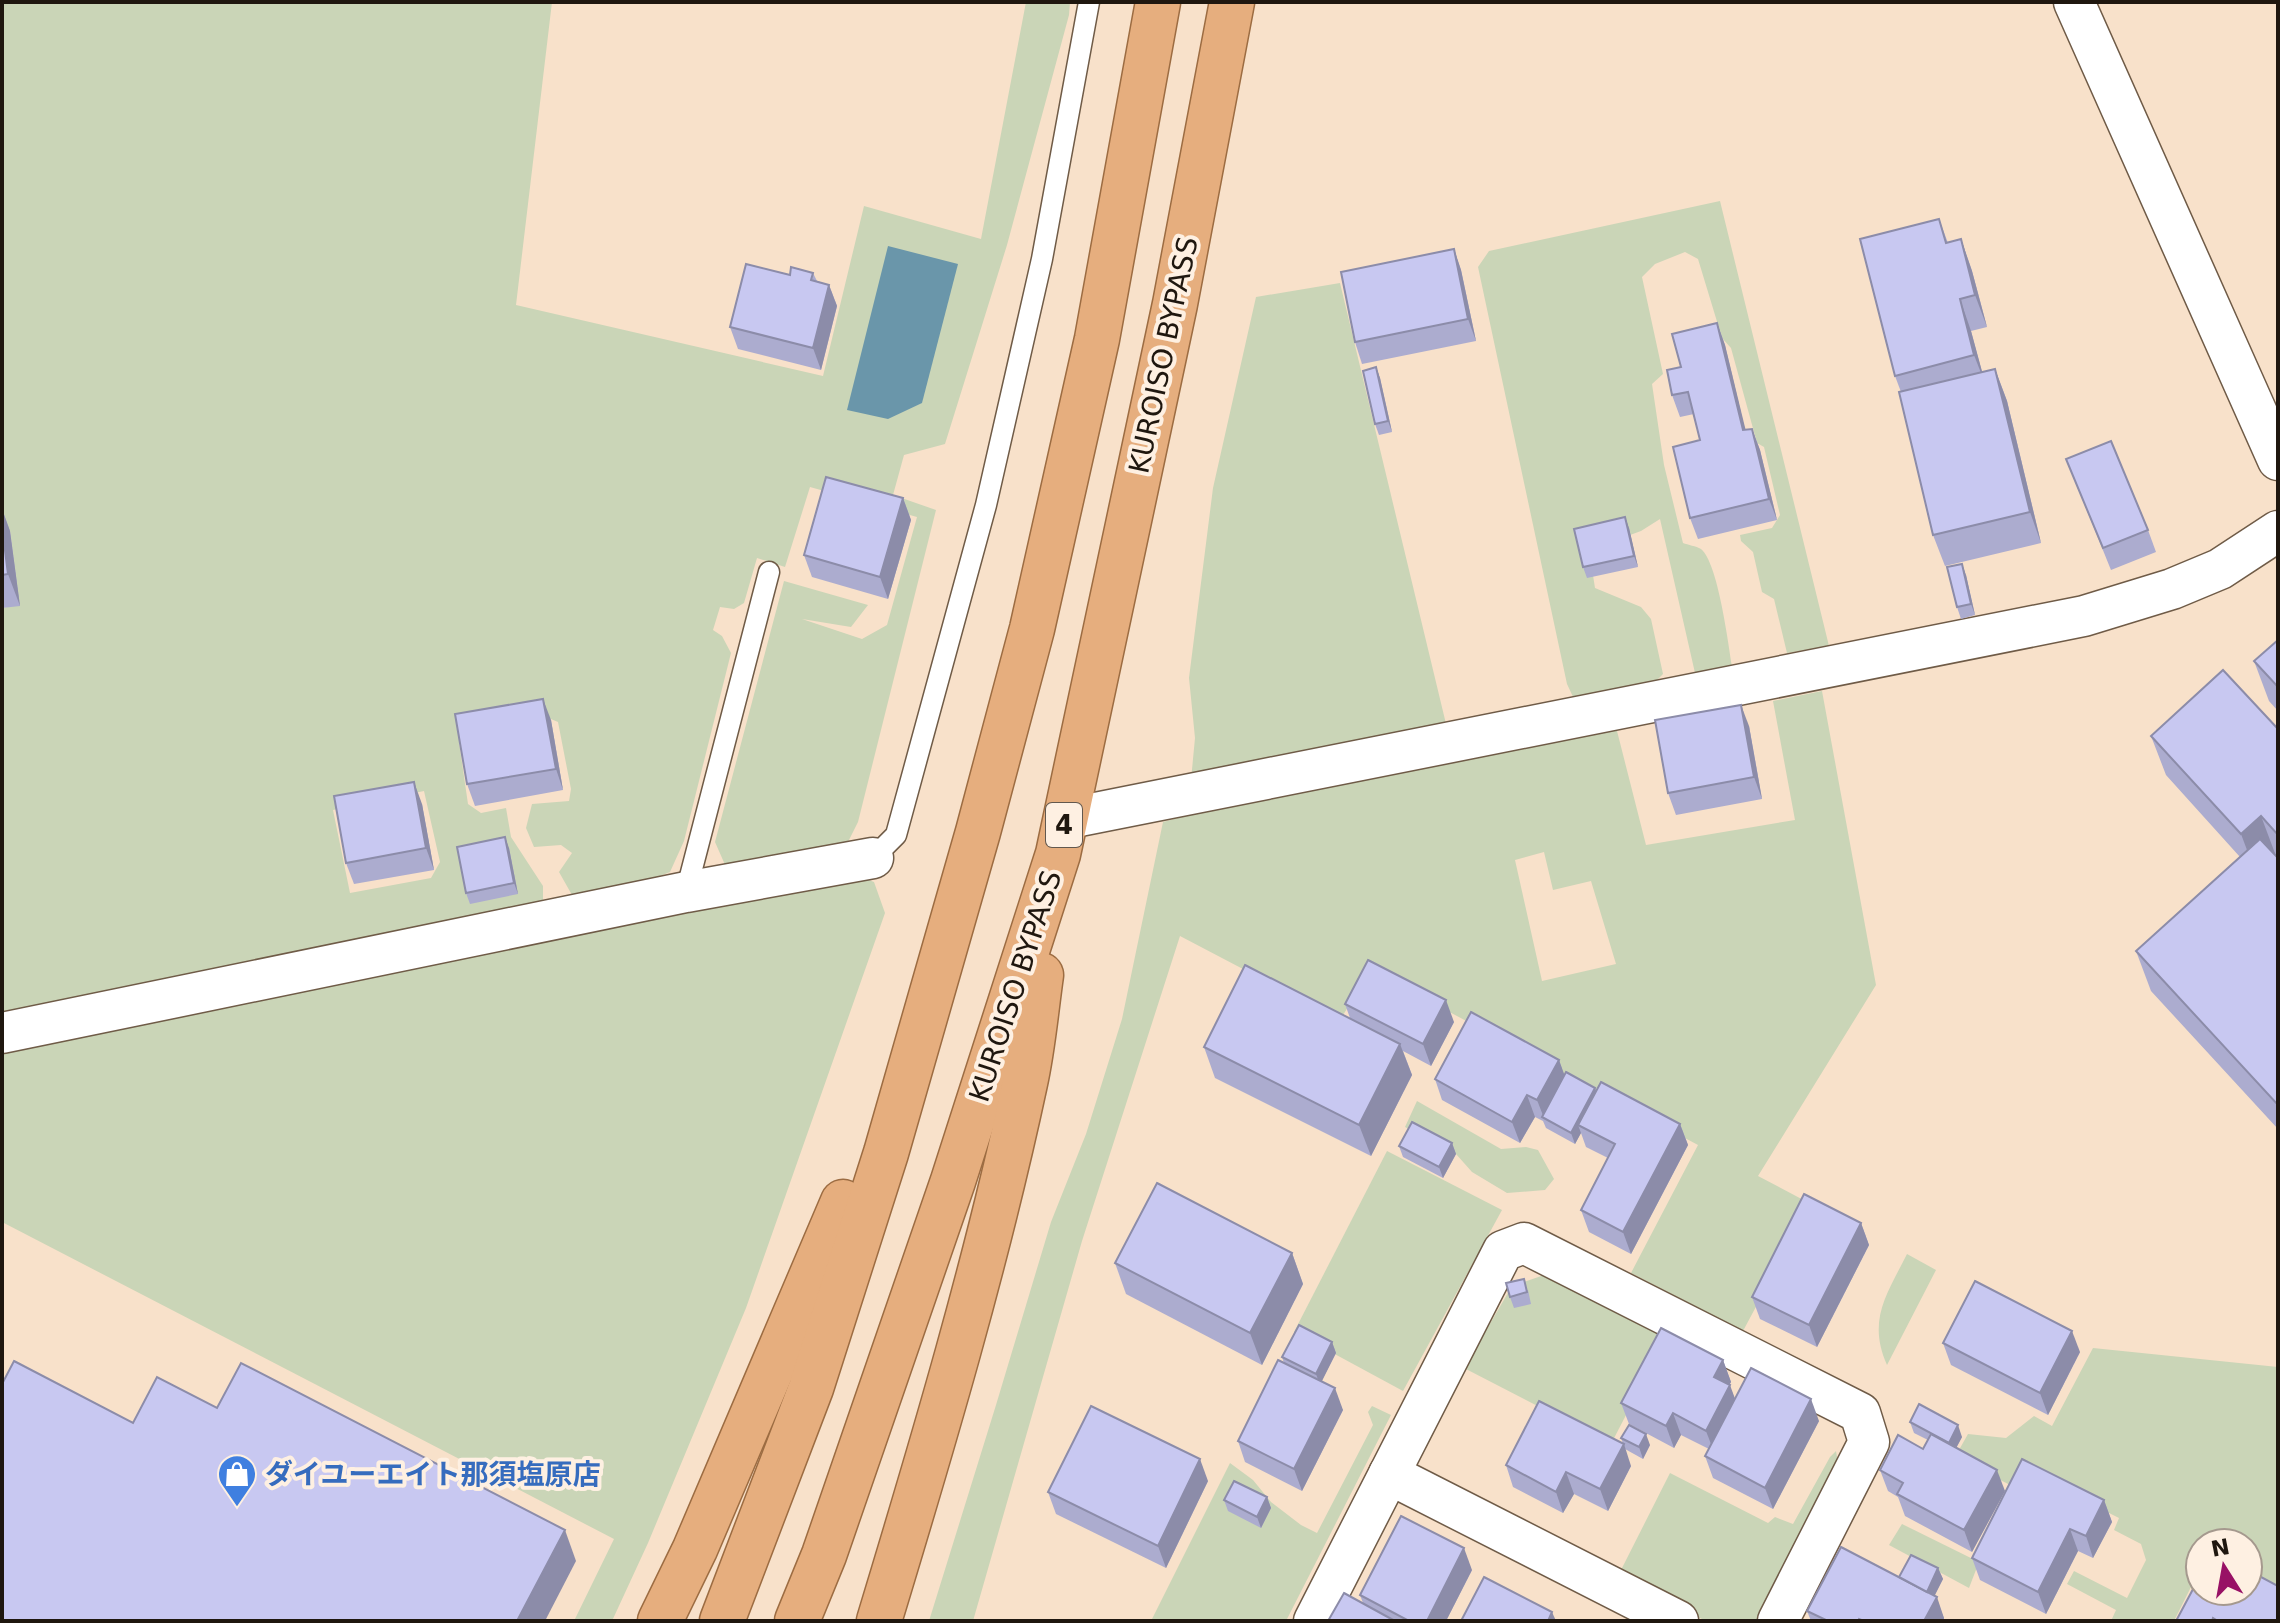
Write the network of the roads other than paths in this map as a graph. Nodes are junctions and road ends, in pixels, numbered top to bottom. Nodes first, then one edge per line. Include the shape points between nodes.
1 (1089, 2) edge
2 (1158, 2) edge
3 (1232, 2) edge
4 (2074, 2) edge
5 (2278, 460) edge
6 (2278, 531) edge
7 (769, 572) dead end
8 (1061, 836) junction
9 (873, 858) joint
10 (686, 892) junction
11 (942, 958) junction
12 (2, 1033) edge
13 (1389, 1474) junction
14 (660, 1621) edge
15 (722, 1621) edge
16 (797, 1621) edge
17 (879, 1621) edge
18 (1314, 1621) edge
19 (1678, 1621) edge
20 (1778, 1621) edge

1 - 9 lane via 1042,259 986,505 896,835
2 - 11 highway via 1097,339 1032,629
3 - 8 highway, KUROISO BYPASS / 4 via 1175,304
4 - 5 street
6 - 8 street via 2220,569 2084,616
7 - 10 lane
8 - 16 highway, KUROISO BYPASS / 4 via 948,1196
8 - 17 highway, 4 via 1026,1080 976,1284
9 - 10 street
10 - 12 street
11 - 14 highway via 819,1259
11 - 15 highway via 811,1388
13 - 18 street
13 - 19 street
13 - 20 street via 1503,1251 1524,1243 1860,1413 1869,1442

